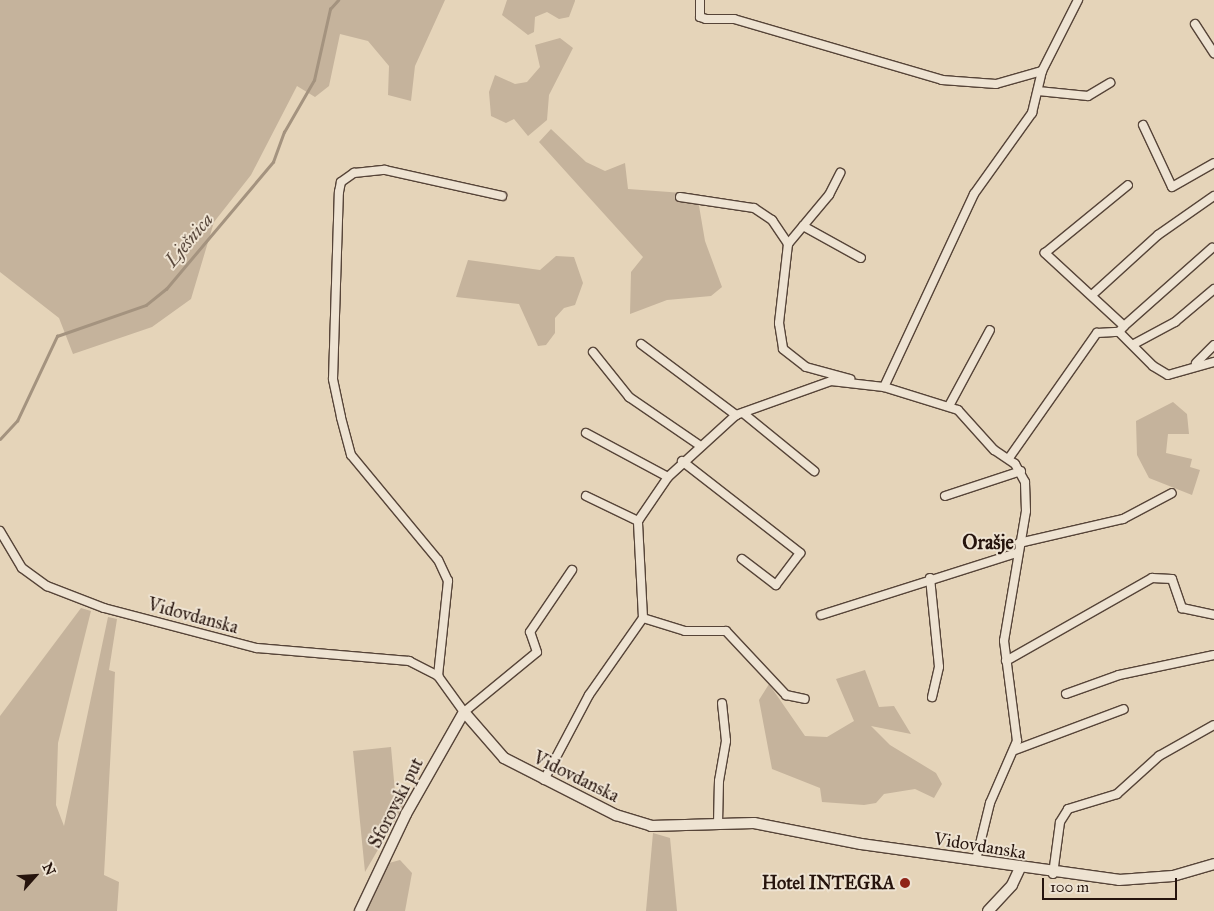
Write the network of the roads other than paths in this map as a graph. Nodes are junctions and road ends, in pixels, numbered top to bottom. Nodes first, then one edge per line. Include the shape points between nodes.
1 (700, 0) edge
2 (1078, 0) edge
3 (1195, 24) dead end
4 (1214, 53) edge
5 (1042, 71) junction
6 (1110, 83) dead end
7 (1038, 92) junction
8 (1143, 125) dead end
9 (1214, 163) edge
10 (840, 172) dead end
11 (1128, 184) dead end
12 (502, 196) dead end
13 (1214, 196) edge
14 (680, 197) dead end
15 (803, 226) junction
16 (788, 244) junction
17 (1212, 248) dead end
18 (861, 258) dead end
19 (1214, 289) edge
20 (1092, 295) junction
21 (1121, 329) junction
22 (990, 330) dead end
23 (641, 344) dead end
24 (1134, 344) junction
25 (1214, 345) edge
26 (592, 352) dead end
27 (1214, 362) edge
28 (1196, 364) junction
29 (854, 380) junction
30 (884, 387) junction
31 (949, 406) junction
32 (740, 414) junction
33 (586, 433) dead end
34 (699, 445) junction
35 (1009, 458) junction
36 (682, 461) junction
37 (814, 471) dead end
38 (1021, 471) junction
39 (668, 477) junction
40 (1172, 493) dead end
41 (586, 496) dead end
42 (945, 496) dead end
43 (638, 521) junction
44 (0, 531) edge
45 (1019, 543) junction
46 (1017, 553) junction
47 (742, 559) dead end
48 (572, 570) dead end
49 (930, 578) junction
50 (821, 615) dead end
51 (1214, 615) edge
52 (643, 618) junction
53 (1214, 655) edge
54 (1006, 661) junction
55 (438, 676) junction
56 (1066, 694) dead end
57 (932, 697) dead end
58 (805, 699) dead end
59 (722, 703) dead end
60 (1124, 709) dead end
61 (464, 712) junction
62 (1214, 725) edge
63 (1015, 750) junction
64 (544, 780) junction
65 (718, 824) junction
66 (976, 860) junction
67 (1214, 864) edge
68 (1020, 868) junction
69 (1053, 874) junction
70 (360, 911) edge
71 (988, 911) edge

1 - 5 street via 700,17 706,20 734,19 942,80 996,84
2 - 5 street
3 - 4 street
5 - 7 street
6 - 7 street via 1088,96
7 - 30 street via 1032,112 974,194
8 - 9 street via 1172,187
10 - 15 street
11 - 20 street via 1045,253
12 - 55 street via 385,170 354,173 341,182 339,192 333,379 351,455 438,560 448,581
13 - 20 street via 1158,235
14 - 16 street via 764,212
15 - 16 street
15 - 18 street
16 - 29 street via 779,323 783,349 806,367
17 - 21 street
19 - 24 street via 1175,322
20 - 21 street
21 - 24 street
21 - 35 street via 1097,334
22 - 31 street
23 - 32 street
24 - 28 street via 1164,374
25 - 28 street
26 - 34 street via 629,397
27 - 28 street
29 - 30 street
29 - 32 street via 831,381
30 - 31 street
31 - 35 street
32 - 34 street
32 - 37 street
33 - 39 street
34 - 36 street
35 - 38 street
36 - 39 street
36 - 47 street via 800,553 776,585
38 - 42 street
38 - 45 street via 1028,494
39 - 43 street
40 - 45 street via 1123,519
41 - 43 street
43 - 52 street
44 - 55 street, Vidovdanska via 7,550 22,568 47,586 104,608 235,644 399,659
45 - 46 street
46 - 49 street
46 - 54 street via 1005,633
48 - 61 street via 530,632 537,652
49 - 50 street
49 - 57 street via 939,667
51 - 54 street via 1182,608 1172,579 1152,578
52 - 58 street via 684,631 726,631 786,694
52 - 64 street via 589,695
53 - 56 street via 1120,675
54 - 63 street via 1018,724
55 - 61 street, Vidovdanska
59 - 65 street via 726,741 719,781
60 - 63 street
61 - 64 street, Vidovdanska via 492,749
61 - 70 street, Sforovski put via 406,814
62 - 69 street via 1159,756 1116,794 1068,809 1060,822
63 - 66 street via 992,797
64 - 65 street, Vidovdanska via 634,822 669,828
65 - 66 street, Vidovdanska via 765,825 802,835
66 - 68 street, Vidovdanska
67 - 69 street, Vidovdanska via 1140,880
68 - 69 street, Vidovdanska
68 - 71 street

